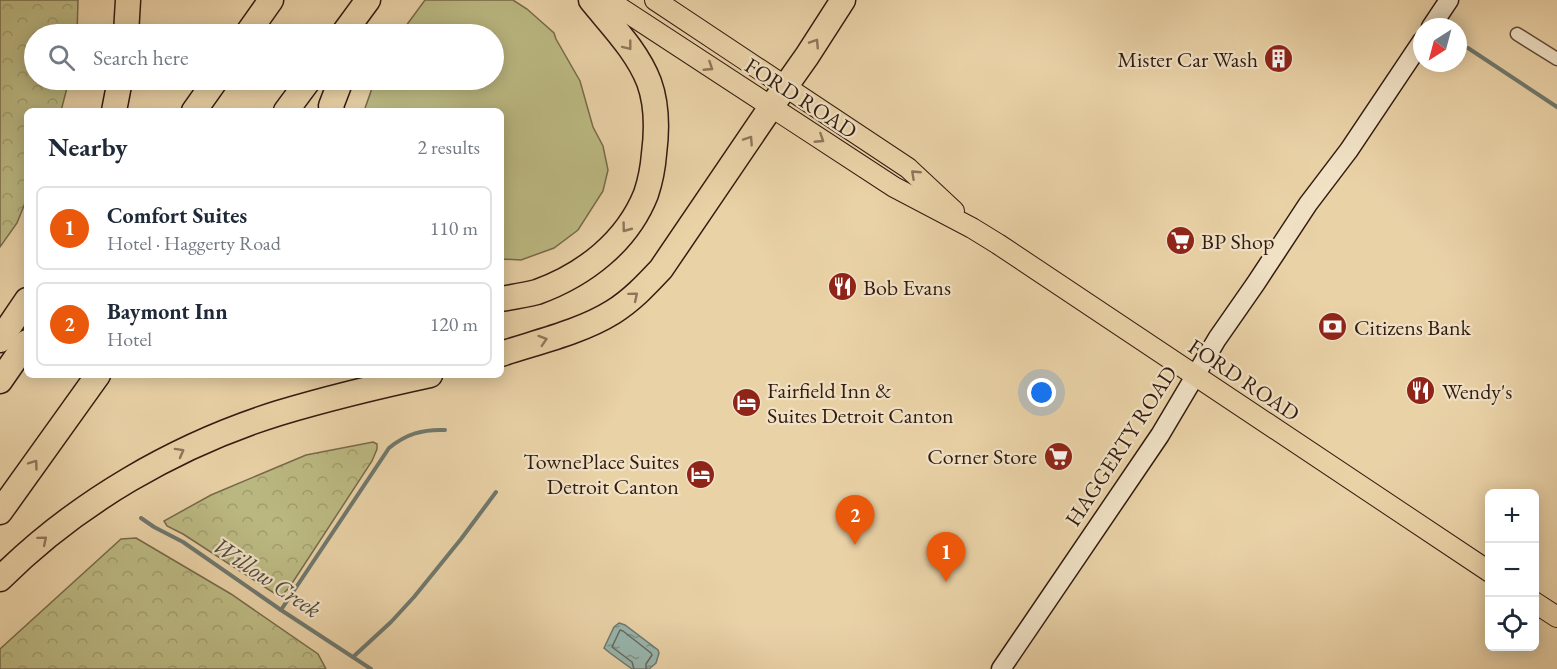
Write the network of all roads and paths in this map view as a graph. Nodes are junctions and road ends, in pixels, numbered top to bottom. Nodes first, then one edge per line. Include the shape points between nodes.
1 (128, 0) edge
2 (271, 0) edge
3 (368, 0) edge
4 (379, 0) edge
5 (591, 0) edge
6 (608, 0) edge
7 (655, 0) edge
8 (843, 0) edge
9 (1449, 0) edge
10 (1437, 18) edge
11 (127, 24) edge
12 (254, 24) edge
13 (350, 24) edge
14 (368, 24) edge
15 (1517, 34) dead end
16 (1413, 55) edge
17 (1557, 59) edge
18 (786, 85) junction
19 (118, 90) edge
20 (209, 90) edge
21 (302, 90) edge
22 (338, 90) edge
23 (771, 107) junction
24 (115, 108) edge
25 (196, 108) edge
26 (288, 108) edge
27 (332, 108) edge
28 (972, 228) junction
29 (504, 298) edge
30 (24, 304) edge
31 (0, 340) edge
32 (24, 346) edge
33 (504, 353) edge
34 (1195, 376) junction
35 (96, 378) edge
36 (416, 378) edge
37 (0, 381) edge
38 (0, 512) edge
39 (1485, 569) edge
40 (0, 579) edge
41 (1539, 605) edge
42 (1557, 617) edge
43 (1001, 669) edge

1 - 11 highway
2 - 12 highway
3 - 13 highway
4 - 14 highway
5 -> 29 highway via 638,59 649,83 656,136 646,194 611,247 588,267 536,292
6 -> 23 main road, FORD ROAD
7 - 18 main road, FORD ROAD
18 -> 8 highway
9 - 10 main road
15 - 17 street
16 - 34 main road, HAGGERTY ROAD via 1350,150 1308,204
18 - 23 highway
28 -> 18 main road, FORD ROAD via 908,168
19 - 24 highway
20 - 25 highway
21 - 26 highway
22 - 27 highway
23 -> 28 main road, FORD ROAD via 894,187
33 -> 23 highway via 591,323 641,291 661,269
28 - 34 main road, FORD ROAD
30 - 31 highway
32 - 37 highway
34 - 39 main road, FORD ROAD
34 - 43 main road, HAGGERTY ROAD via 1160,435
38 -> 35 highway
40 -> 36 highway via 77,513 192,446 278,413
41 - 42 main road

